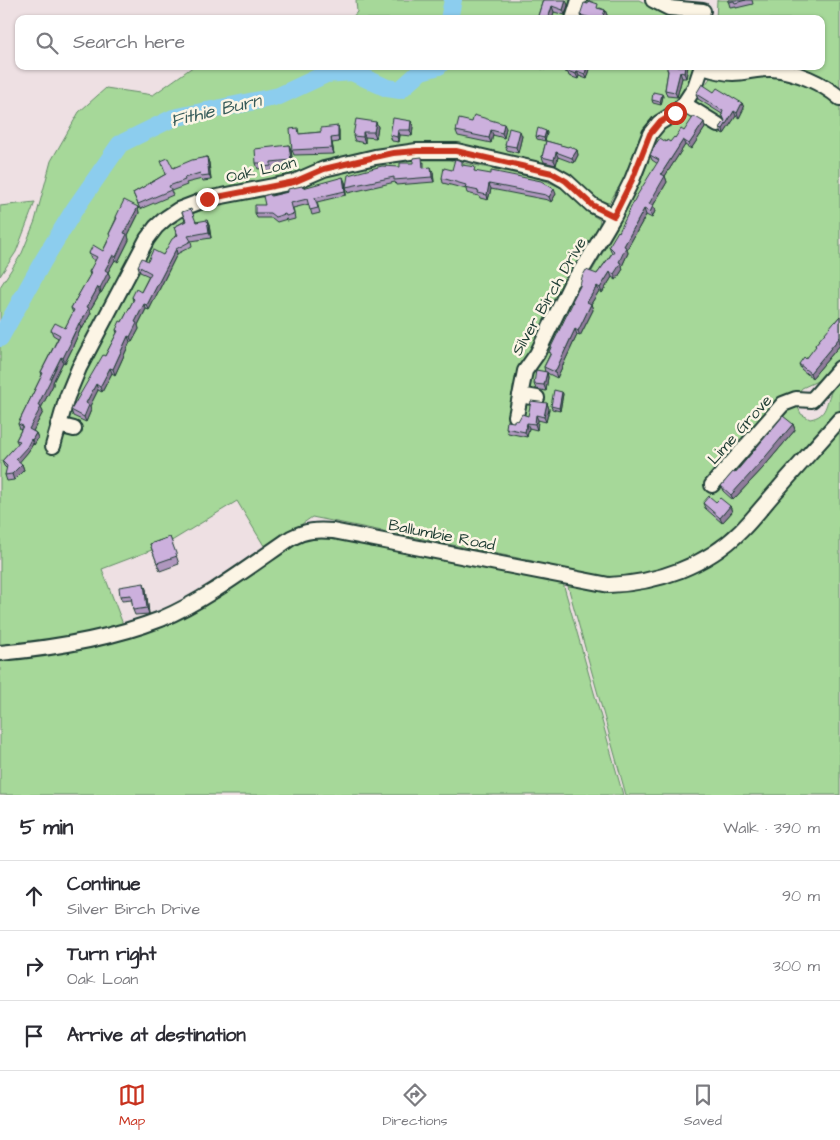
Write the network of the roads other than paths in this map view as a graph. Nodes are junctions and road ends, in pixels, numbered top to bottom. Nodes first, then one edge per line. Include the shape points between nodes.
1 (579, 0) edge
2 (653, 0) edge
3 (704, 10) edge
4 (574, 15) edge
5 (701, 70) edge
6 (715, 70) edge
7 (762, 70) edge
8 (776, 70) edge
9 (840, 98) edge
10 (684, 104) junction
11 (718, 125) dead end
12 (614, 216) junction
13 (840, 368) edge
14 (520, 395) junction
15 (538, 398) dead end
16 (516, 416) dead end
17 (840, 419) edge
18 (58, 425) junction
19 (74, 429) dead end
20 (53, 446) dead end
21 (712, 485) dead end
22 (0, 653) edge

1 - 4 street
2 - 3 street via 669,8
5 - 10 street, Silver Birch Drive
6 - 7 street via 733,73
8 - 9 street via 826,87
10 - 11 street
10 - 12 street, Silver Birch Drive via 650,134
12 - 14 street, Silver Birch Drive via 570,284 537,354 525,371
12 - 18 street, Oak Loan via 592,205 552,173 456,151 393,153 324,169 294,182 207,199 178,210 156,226 147,239 79,368
13 - 21 street, Lime Grove via 812,400 783,404
14 - 15 street
14 - 16 street, Silver Birch Drive
17 - 22 street, Ballumbie Road via 740,532 721,548 667,576 633,584 609,585 315,530 291,538 220,586 162,618 125,631 69,644
18 - 19 street
18 - 20 street, Oak Loan

